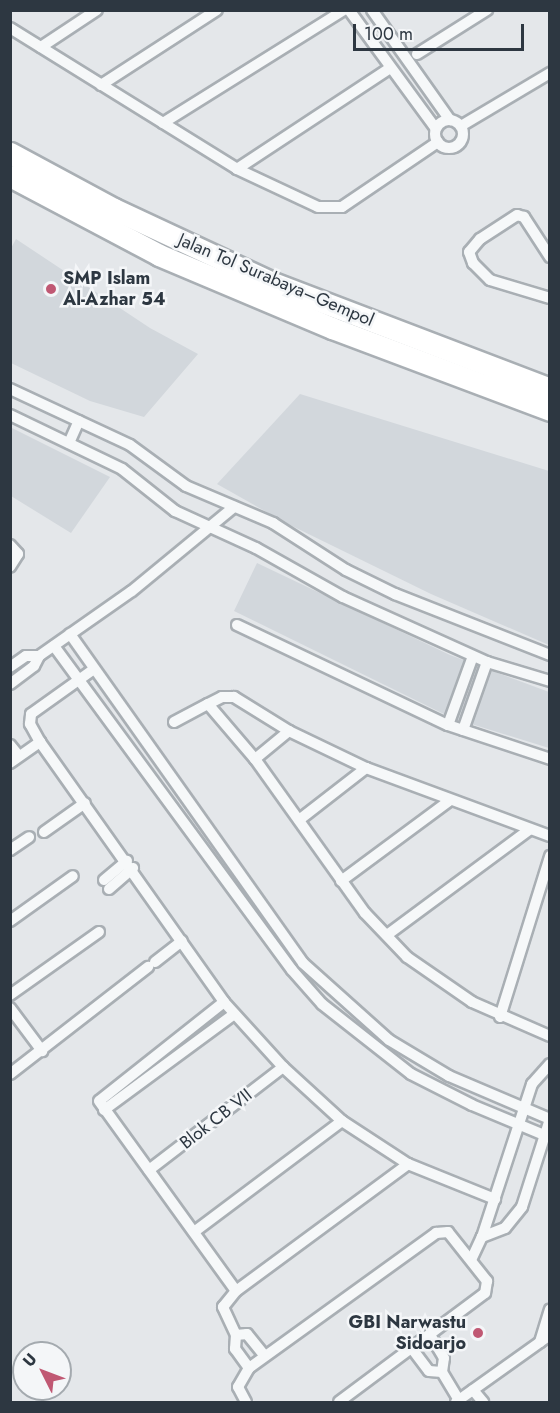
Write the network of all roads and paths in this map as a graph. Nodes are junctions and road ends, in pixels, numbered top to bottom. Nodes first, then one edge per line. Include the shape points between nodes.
1 (97, 10) edge
2 (217, 10) edge
3 (344, 10) edge
4 (349, 10) edge
5 (372, 10) edge
6 (487, 10) edge
7 (10, 28) edge
8 (41, 47) junction
9 (417, 54) dead end
10 (390, 68) junction
11 (549, 74) edge
12 (101, 85) junction
13 (450, 120) junction
14 (164, 123) junction
15 (461, 126) junction
16 (436, 129) junction
17 (438, 142) junction
18 (10, 153) edge
19 (237, 169) junction
20 (10, 176) edge
21 (549, 257) edge
22 (549, 298) edge
23 (10, 389) edge
24 (549, 389) edge
25 (549, 411) edge
26 (10, 416) edge
27 (79, 421) junction
28 (69, 443) junction
29 (234, 507) junction
30 (213, 528) junction
31 (10, 545) edge
32 (10, 567) edge
33 (237, 625) dead end
34 (70, 634) junction
35 (54, 646) junction
36 (549, 655) edge
37 (39, 656) junction
38 (473, 656) junction
39 (487, 662) junction
40 (10, 667) edge
41 (94, 669) junction
42 (79, 679) junction
43 (549, 681) edge
44 (10, 684) edge
45 (208, 704) junction
46 (174, 722) dead end
47 (447, 725) junction
48 (463, 730) junction
49 (289, 731) junction
50 (40, 742) junction
51 (10, 745) edge
52 (15, 759) edge
53 (255, 759) junction
54 (549, 759) edge
55 (366, 768) junction
56 (449, 801) junction
57 (85, 803) junction
58 (299, 820) junction
59 (530, 829) junction
60 (44, 832) dead end
61 (549, 836) edge
62 (29, 837) dead end
63 (10, 850) edge
64 (549, 856) edge
65 (130, 865) junction
66 (74, 876) dead end
67 (341, 880) junction
68 (107, 885) dead end
69 (10, 921) edge
70 (99, 932) dead end
71 (387, 935) junction
72 (182, 941) junction
73 (303, 963) junction
74 (292, 970) junction
75 (10, 995) edge
76 (224, 1002) junction
77 (10, 1008) edge
78 (234, 1014) junction
79 (500, 1017) junction
80 (549, 1036) edge
81 (42, 1051) junction
82 (549, 1064) edge
83 (283, 1067) junction
84 (10, 1074) edge
85 (104, 1110) junction
86 (523, 1110) junction
87 (342, 1121) junction
88 (518, 1124) junction
89 (547, 1136) edge
90 (408, 1164) junction
91 (149, 1170) junction
92 (495, 1199) junction
93 (194, 1232) junction
94 (482, 1237) junction
95 (472, 1258) junction
96 (236, 1291) junction
97 (549, 1309) edge
98 (236, 1335) junction
99 (431, 1336) junction
100 (545, 1338) edge
101 (413, 1350) junction
102 (265, 1356) junction
103 (249, 1368) junction
104 (442, 1372) junction
105 (473, 1390) junction
106 (458, 1401) edge
107 (246, 1402) edge
108 (339, 1402) edge
109 (483, 1402) edge

1 - 8 street
2 - 12 street
3 - 14 street
4 - 10 street
5 - 13 street
6 - 9 street
7 - 8 street
8 - 12 street
10 - 16 street
10 - 19 street
11 - 15 street
12 - 14 street
13 - 15 street
13 - 16 street
14 - 19 street
15 - 17 street via 462,140 455,146 446,147
16 - 17 street
17 - 19 street via 334,208 318,207
18 - 24 highway, Jalan Tol Surabaya–Gempol via 181,241
20 - 25 highway, Jalan Tol Surabaya–Gempol via 159,255 332,328
21 - 22 street via 524,217 517,215 480,239 469,252 473,263 490,280
23 - 27 street
26 - 28 street
27 - 28 street
27 - 29 street via 143,452 204,496
28 - 30 street via 122,469 176,511
29 - 30 street
29 - 36 street via 273,524 346,570 395,594
30 - 34 street
30 - 38 street via 343,597
31 - 32 street via 18,555
33 - 47 street
34 - 35 street
34 - 41 street
35 - 37 street
35 - 42 street
37 - 40 street via 26,656
37 - 44 street via 34,666
38 - 39 street
38 - 47 street
39 - 43 street
39 - 48 street
41 - 42 street
41 - 73 street
42 - 50 street via 32,714 30,724
42 - 74 street
45 - 46 street
45 - 49 street via 222,697 234,697
45 - 53 street
47 - 48 street
48 - 54 street
49 - 53 street
49 - 55 street
50 - 52 street
50 - 57 street
51 - 52 street
53 - 58 street
55 - 56 street
55 - 58 street
56 - 59 street
56 - 67 street
57 - 60 street
57 - 65 street
58 - 67 street
59 - 61 street
59 - 71 street
62 - 63 street
64 - 79 street
65 - 68 street
65 - 72 street
66 - 69 street
67 - 71 street
70 - 75 street
71 - 79 street via 450,989
72 - 76 street
72 - 81 street
73 - 74 street
73 - 86 street via 390,1040 449,1076
74 - 88 street via 322,1004 411,1074
76 - 78 street
76 - 85 street via 102,1095 99,1101
77 - 81 street
78 - 83 street
78 - 85 street
79 - 80 street
81 - 84 street
82 - 86 street via 532,1084
83 - 87 street
83 - 91 street, Blok CB VII
85 - 91 street
86 - 88 street
86 - 89 street via 549,1119
87 - 90 street
87 - 93 street
88 - 89 street
88 - 92 street
89 - 94 street via 522,1208 504,1228
90 - 92 street
90 - 96 street
91 - 93 street
92 - 94 street
93 - 96 street
94 - 95 street
95 - 99 street via 487,1281 485,1293
95 - 102 street via 453,1236 436,1233
96 - 98 street via 223,1308
97 - 100 street
98 - 102 street via 250,1337
98 - 103 street via 235,1348
99 - 101 street
99 - 104 street via 444,1358
100 - 105 street
101 - 104 street via 429,1371
101 - 108 street
102 - 103 street
103 - 107 street via 238,1387
104 - 106 street
105 - 106 street
105 - 109 street

